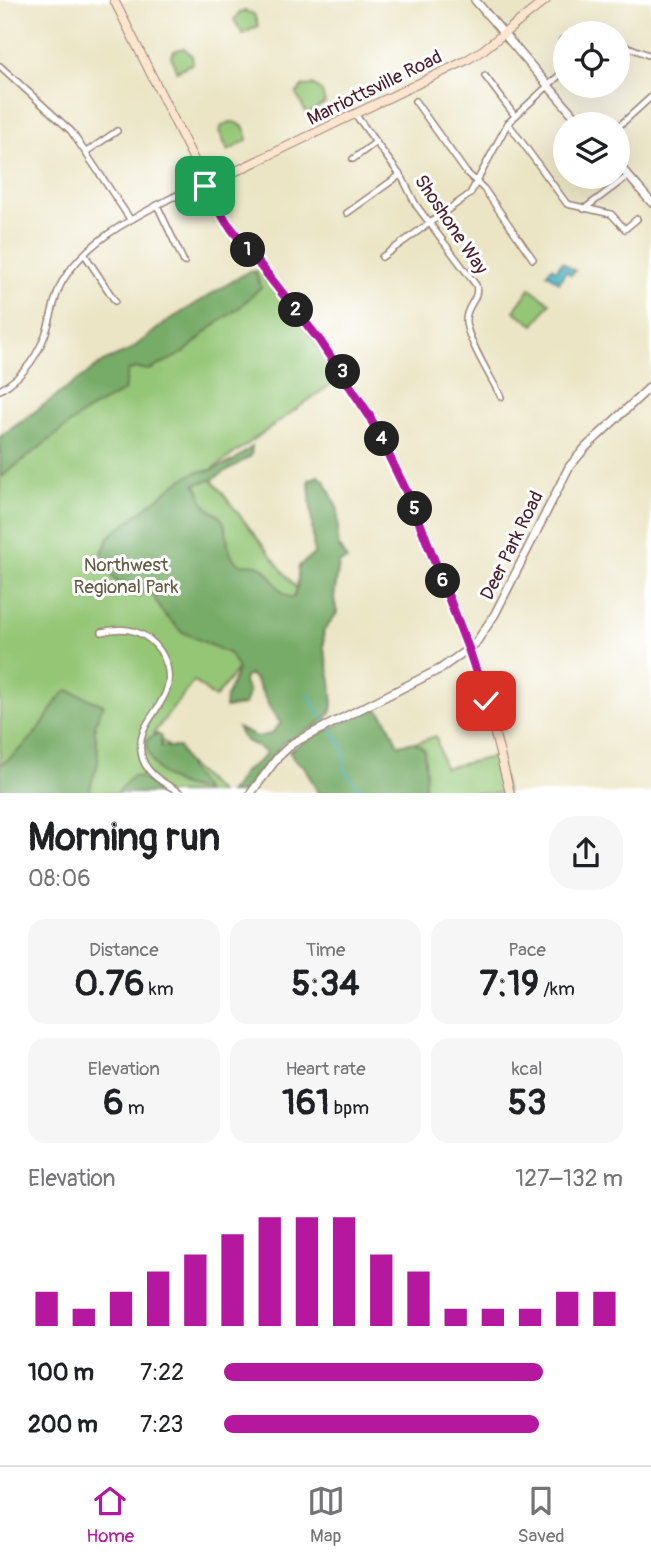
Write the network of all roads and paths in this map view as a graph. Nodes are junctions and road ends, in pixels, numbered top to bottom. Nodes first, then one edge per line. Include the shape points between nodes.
1 (114, 0) edge
2 (475, 0) edge
3 (546, 0) edge
4 (503, 34) junction
5 (651, 46) edge
6 (630, 48) edge
7 (649, 55) edge
8 (0, 66) edge
9 (485, 76) dead end
10 (553, 81) edge
11 (547, 86) junction
12 (651, 97) edge
13 (415, 101) dead end
14 (570, 112) edge
15 (355, 114) junction
16 (514, 116) junction
17 (630, 116) edge
18 (508, 123) junction
19 (117, 131) dead end
20 (376, 142) junction
21 (86, 152) junction
22 (353, 159) dead end
23 (400, 175) junction
24 (630, 178) edge
25 (478, 182) junction
26 (205, 186) junction
27 (611, 189) edge
28 (651, 202) edge
29 (157, 205) junction
30 (584, 209) junction
31 (347, 213) dead end
32 (130, 219) junction
33 (637, 219) dead end
34 (430, 223) junction
35 (85, 255) junction
36 (382, 257) dead end
37 (533, 259) dead end
38 (184, 262) dead end
39 (115, 301) dead end
40 (651, 386) edge
41 (0, 390) edge
42 (501, 397) dead end
43 (102, 632) dead end
44 (469, 650) junction
45 (181, 793) edge
46 (251, 793) edge
47 (510, 793) edge

1 - 26 main road
2 - 4 street
3 - 4 main road, Marriottsville Road
4 - 11 street
4 - 15 main road, Marriottsville Road via 465,61
5 - 7 street
6 - 7 street
8 - 21 street via 62,122
9 - 16 street
10 - 11 street
11 - 14 street
11 - 16 street
12 - 17 street
13 - 25 street
15 - 20 street, Shoshone Way
15 - 26 main road, Marriottsville Road
16 - 18 street
18 - 25 street
18 - 30 street via 565,202
19 - 21 street
20 - 22 street
20 - 23 street, Shoshone Way
21 - 32 street
23 - 31 street
23 - 34 street, Shoshone Way
24 - 28 street
25 - 34 street via 470,194
25 - 37 street
26 - 29 street, Marriottsville Road
26 - 44 main road via 227,223 320,341 365,408 406,488
27 - 30 street
29 - 32 street, Marriottsville Road
29 - 38 street
30 - 33 street via 611,214 625,229
32 - 35 street, Marriottsville Road
34 - 36 street
34 - 42 street, Shoshone Way via 476,285 467,327
35 - 39 street
35 - 41 street, Marriottsville Road via 58,291 34,359
40 - 44 street, Deer Park Road via 569,467 492,620
43 - 45 street via 134,631 153,642 163,656 169,687 143,732 141,753 153,775
44 - 46 street, Deer Park Road via 433,673 293,743
44 - 47 main road

